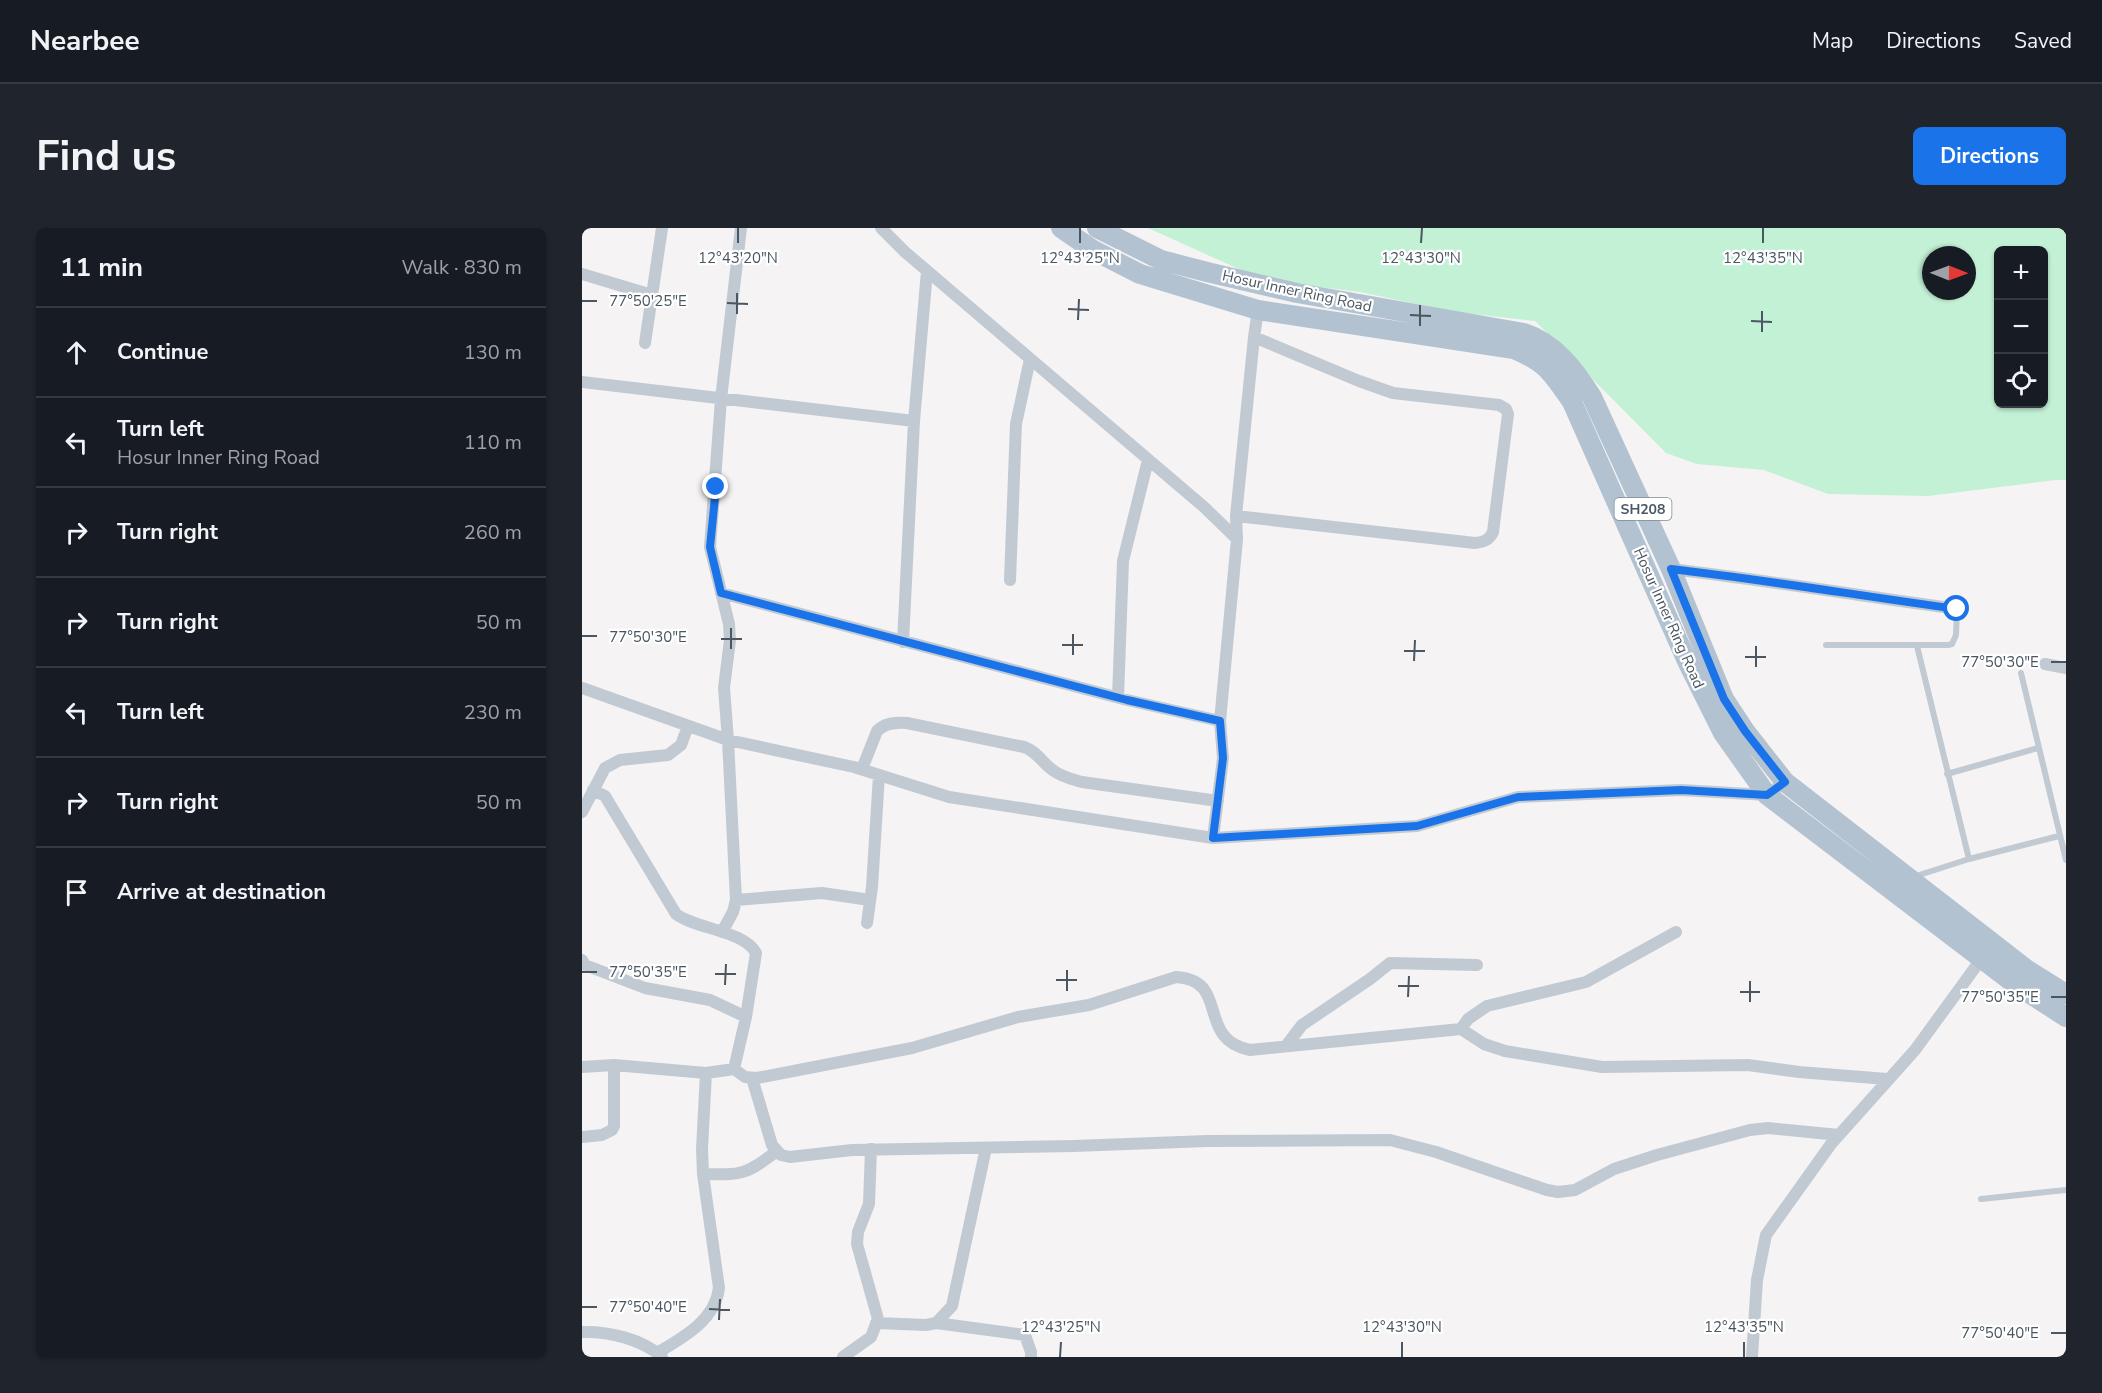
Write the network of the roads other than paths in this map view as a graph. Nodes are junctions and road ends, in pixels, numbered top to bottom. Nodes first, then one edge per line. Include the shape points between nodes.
1 (662, 228) edge
2 (741, 228) edge
3 (881, 228) edge
4 (1061, 228) edge
5 (1097, 228) edge
6 (927, 271) junction
7 (582, 274) edge
8 (652, 295) junction
9 (1258, 310) junction
10 (1254, 337) junction
11 (645, 343) dead end
12 (1030, 359) junction
13 (582, 382) edge
14 (721, 399) junction
15 (914, 421) junction
16 (1148, 460) junction
17 (1236, 516) junction
18 (1237, 539) junction
19 (1671, 569) junction
20 (1010, 580) dead end
21 (721, 593) junction
22 (1957, 609) joint
23 (903, 642) junction
24 (1826, 645) dead end
25 (1917, 646) junction
26 (2046, 664) dead end
27 (2066, 668) edge
28 (2020, 672) dead end
29 (582, 688) edge
30 (1118, 697) junction
31 (1220, 721) junction
32 (688, 726) junction
33 (728, 740) junction
34 (2038, 748) junction
35 (862, 769) junction
36 (1947, 774) junction
37 (879, 775) junction
38 (1785, 782) junction
39 (593, 790) junction
40 (1767, 795) junction
41 (1218, 801) junction
42 (582, 812) edge
43 (2059, 836) junction
44 (1213, 838) junction
45 (1969, 860) junction
46 (2066, 860) edge
47 (1910, 878) junction
48 (736, 900) junction
49 (870, 900) junction
50 (867, 923) dead end
51 (722, 932) junction
52 (1676, 932) dead end
53 (1982, 958) junction
54 (583, 964) edge
55 (1477, 965) dead end
56 (2066, 994) edge
57 (746, 1017) junction
58 (2066, 1017) edge
59 (1461, 1029) junction
60 (1286, 1046) junction
61 (614, 1065) junction
62 (582, 1067) edge
63 (734, 1069) junction
64 (706, 1073) junction
65 (752, 1078) junction
66 (1887, 1079) junction
67 (1839, 1135) junction
68 (582, 1137) edge
69 (986, 1148) junction
70 (871, 1149) junction
71 (777, 1151) junction
72 (704, 1174) junction
73 (2066, 1190) edge
74 (1981, 1199) dead end
75 (876, 1323) junction
76 (936, 1323) junction
77 (582, 1332) edge
78 (660, 1355) edge
79 (843, 1357) edge
80 (1031, 1357) edge
81 (1752, 1357) edge

1 - 8 street
2 - 14 street
3 - 6 street
4 - 9 main road, Hosur Inner Ring Road / SH208 via 1140,274
5 - 19 main road, Hosur Inner Ring Road / SH208 via 1161,260 1207,272 1297,293 1524,333 1549,344 1577,373 1592,397
6 - 12 street
6 - 15 street
7 - 8 street
8 - 11 street
9 - 10 street
9 - 40 main road, Hosur Inner Ring Road / SH208 via 1514,349 1535,358 1553,374 1572,402 1718,722
10 - 17 street
10 - 17 street via 1393,393 1499,405 1509,414 1493,532 1483,542
12 - 16 street
12 - 20 street via 1016,424
13 - 14 street
14 - 15 street
14 - 21 street via 710,547
15 - 23 street
16 - 18 street
16 - 30 street via 1124,561
17 - 18 street
18 - 31 street
19 - 22 street
19 - 38 main road, Hosur Inner Ring Road / SH208 via 1724,699
21 - 23 street
21 - 33 street via 729,632 724,688
22 - 25 lane via 1952,644
23 - 30 street
24 - 25 lane
25 - 36 lane
26 - 27 street
28 - 34 lane
29 - 32 street
30 - 31 street
31 - 41 street via 1223,758
32 - 33 street
32 - 39 street via 676,750 668,755 610,764
33 - 35 street
33 - 48 street
34 - 36 lane
34 - 43 lane
35 - 37 street
35 - 41 street via 877,731 897,722 1024,747 1035,751 1052,770 1082,782
36 - 45 lane
37 - 44 street via 949,797
37 - 49 street
38 - 40 street
38 - 47 main road, Hosur Inner Ring Road / SH208
39 - 42 street
39 - 51 street via 606,796 676,914
40 - 44 street via 1681,790 1518,797 1417,826
40 - 53 main road, Hosur Inner Ring Road / SH208
41 - 44 street
43 - 45 lane
43 - 46 lane
45 - 47 lane
47 - 56 main road, Hosur Inner Ring Road / SH208 via 2026,969
48 - 49 street via 822,893
48 - 51 street
49 - 50 street
51 - 57 street via 752,946 757,956
52 - 59 street via 1586,982 1487,1006
53 - 58 main road, Hosur Inner Ring Road / SH208
53 - 66 street via 1915,1050
54 - 57 street via 645,988 710,1000
55 - 60 street via 1390,963 1302,1025
57 - 63 street
59 - 60 street
59 - 66 street via 1484,1044 1506,1051 1602,1067 1748,1065
60 - 65 street via 1238,1048 1227,1041 1216,1024 1206,991 1189,978 1176,978 1089,1005 1018,1017 912,1048
61 - 62 street
61 - 64 street
61 - 68 street via 614,1126 602,1135
63 - 64 street
63 - 65 street
64 - 72 street
65 - 71 street via 768,1135
66 - 67 street
67 - 69 street via 1768,1128 1750,1130 1657,1155 1614,1169 1575,1190 1558,1192 1390,1140
67 - 81 street via 1766,1235 1756,1280
69 - 70 street
69 - 76 street via 952,1306
70 - 71 street via 790,1157
70 - 75 street via 869,1204 857,1244
71 - 72 street via 743,1173
72 - 78 street via 718,1297 693,1332
73 - 74 lane
75 - 76 street
75 - 79 street via 871,1338
76 - 80 street via 1025,1335
77 - 78 street via 626,1339

